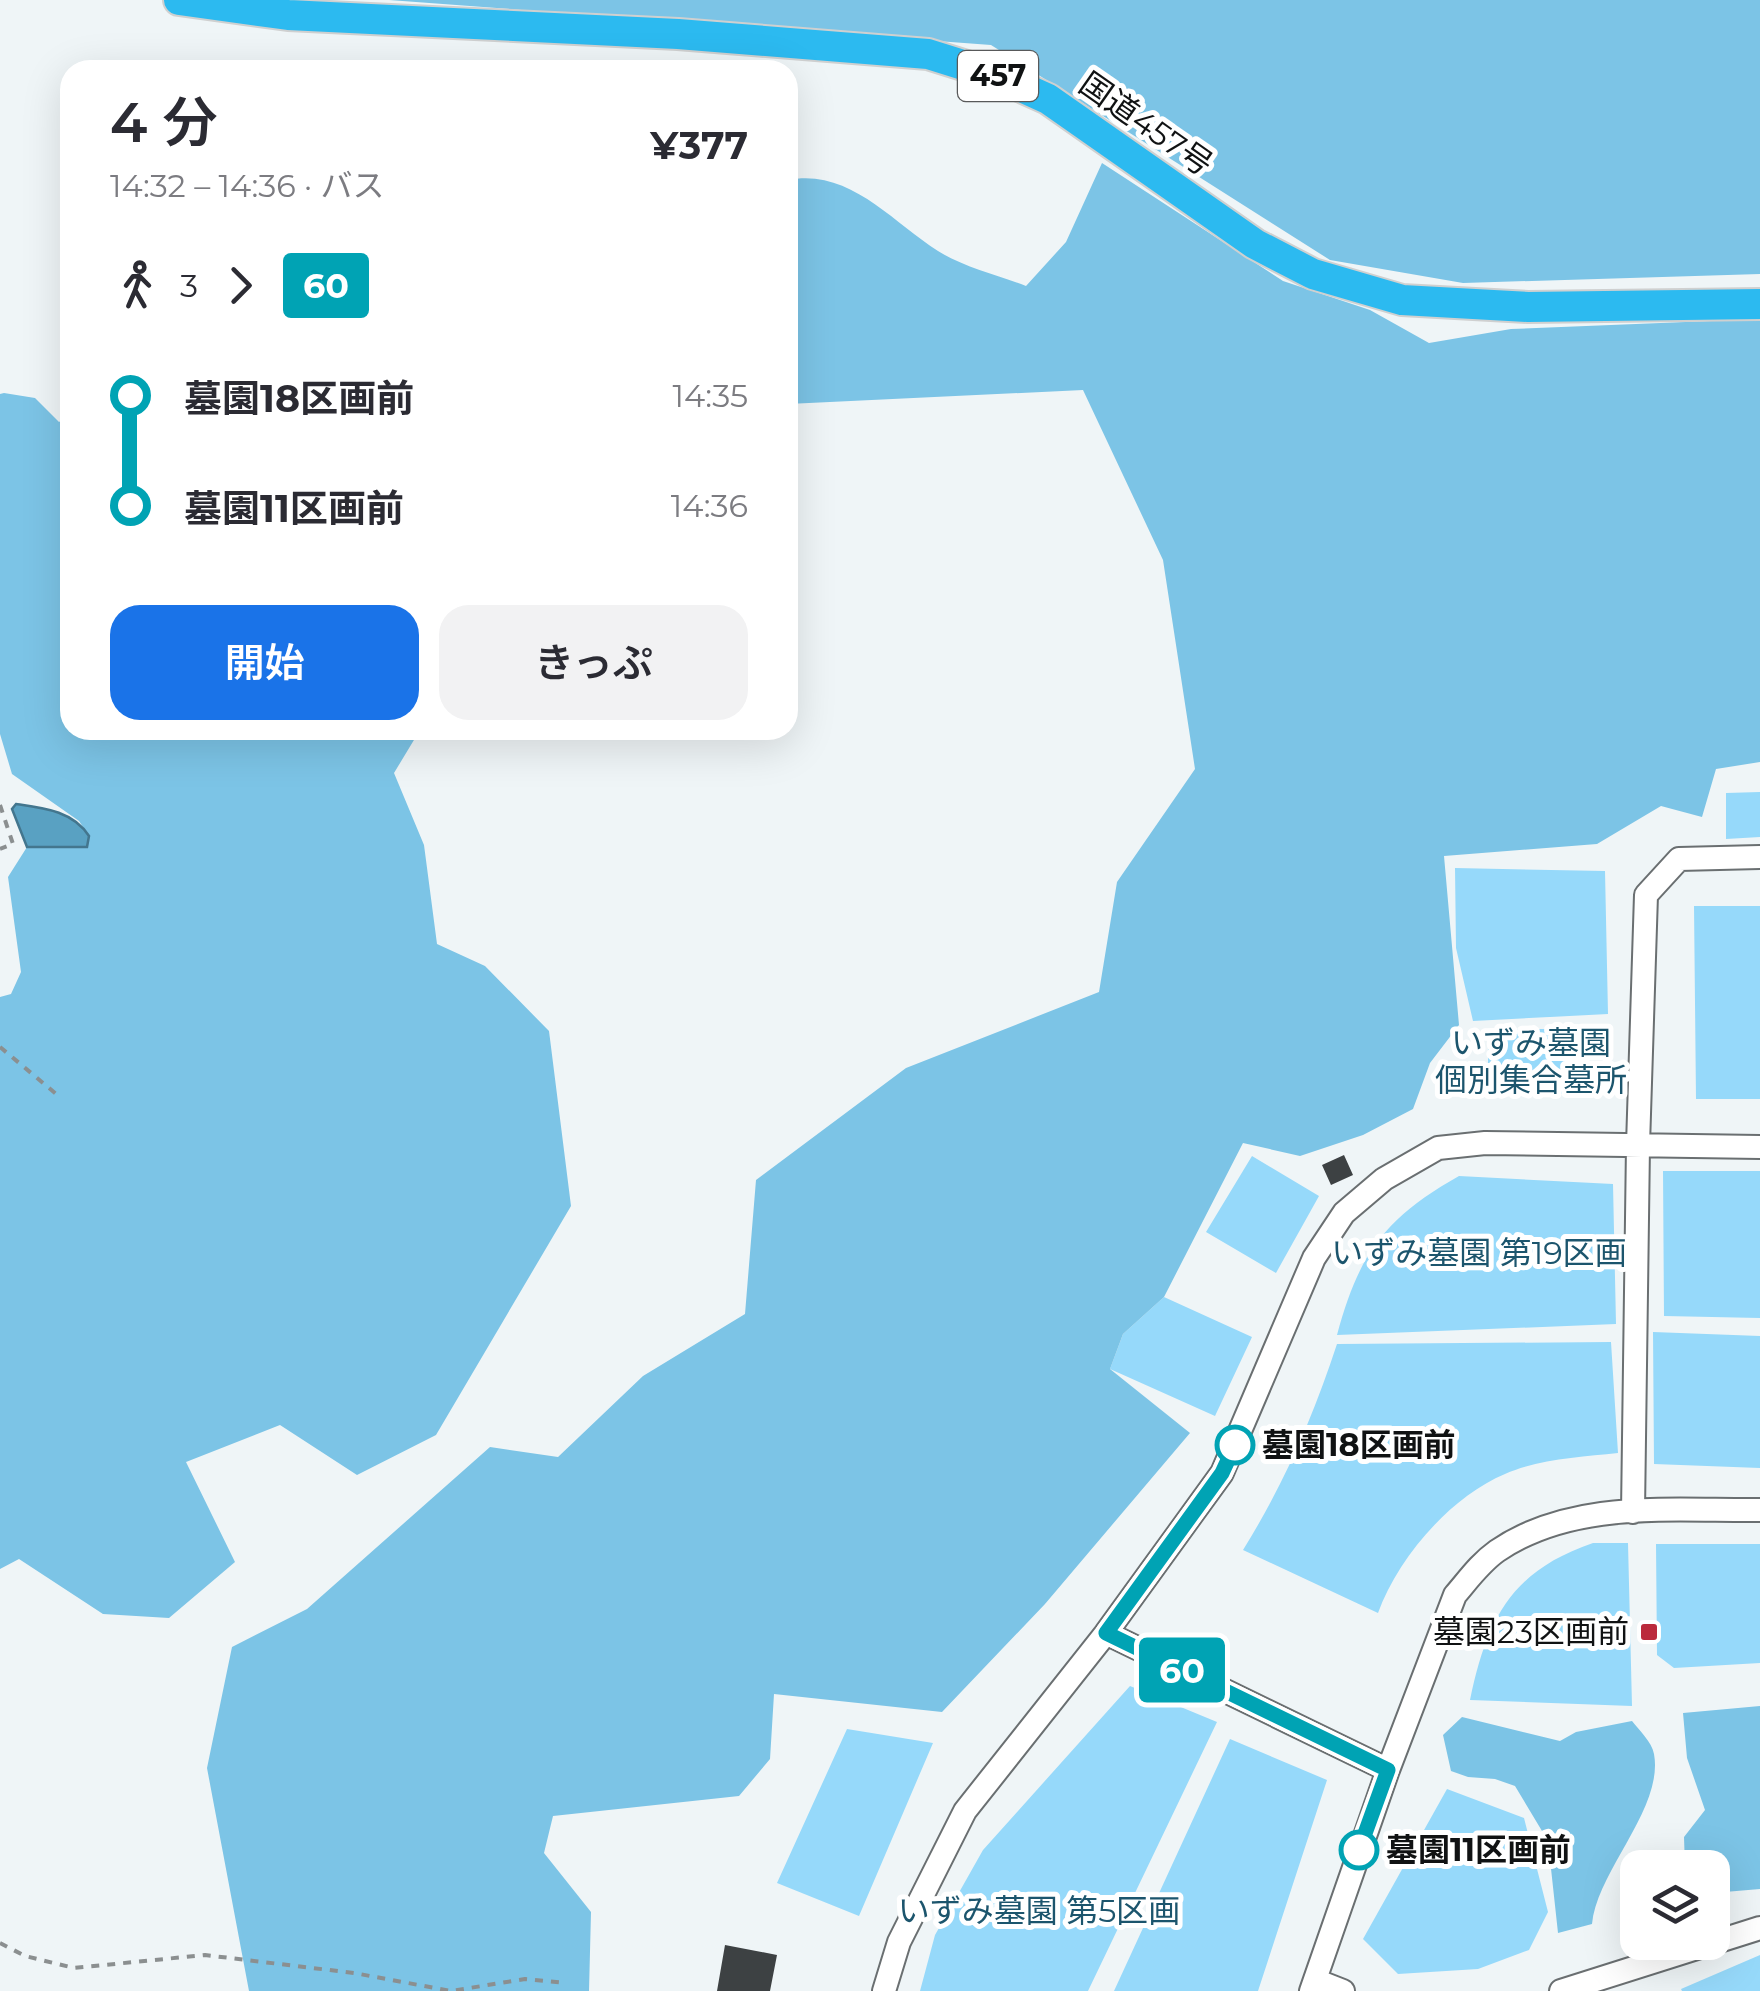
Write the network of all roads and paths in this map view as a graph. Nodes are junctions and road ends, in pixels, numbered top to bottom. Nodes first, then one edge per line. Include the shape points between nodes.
1 (179, 0) edge
2 (1760, 304) edge
3 (0, 805) edge
4 (0, 849) edge
5 (1760, 856) edge
6 (0, 1047) edge
7 (60, 1098) dead end
8 (1638, 1145) junction
9 (1760, 1147) edge
10 (1760, 1510) edge
11 (1633, 1512) junction
12 (1106, 1633) junction
13 (1388, 1770) junction
14 (1760, 1928) edge
15 (0, 1943) edge
16 (566, 1983) dead end
17 (1313, 1986) edge
18 (884, 1991) edge
19 (1343, 1991) edge
20 (1561, 1991) edge

1 - 2 highway, 国道457号 / 457 via 288,15 928,54 1048,99 1255,244 1313,274 1402,300 1528,307
3 - 4 path via 13,844
5 - 8 street via 1679,858 1646,895
6 - 7 path
8 - 9 street
8 - 11 street
8 - 12 street via 1438,1148 1384,1179 1344,1214 1314,1258 1222,1473
10 - 11 street
11 - 13 street via 1605,1512 1530,1533 1474,1572 1443,1621
12 - 13 street
12 - 18 street via 965,1811 915,1906
13 - 17 street
14 - 20 street
15 - 16 path via 74,1968 206,1955 451,1991 525,1979
17 - 19 street

